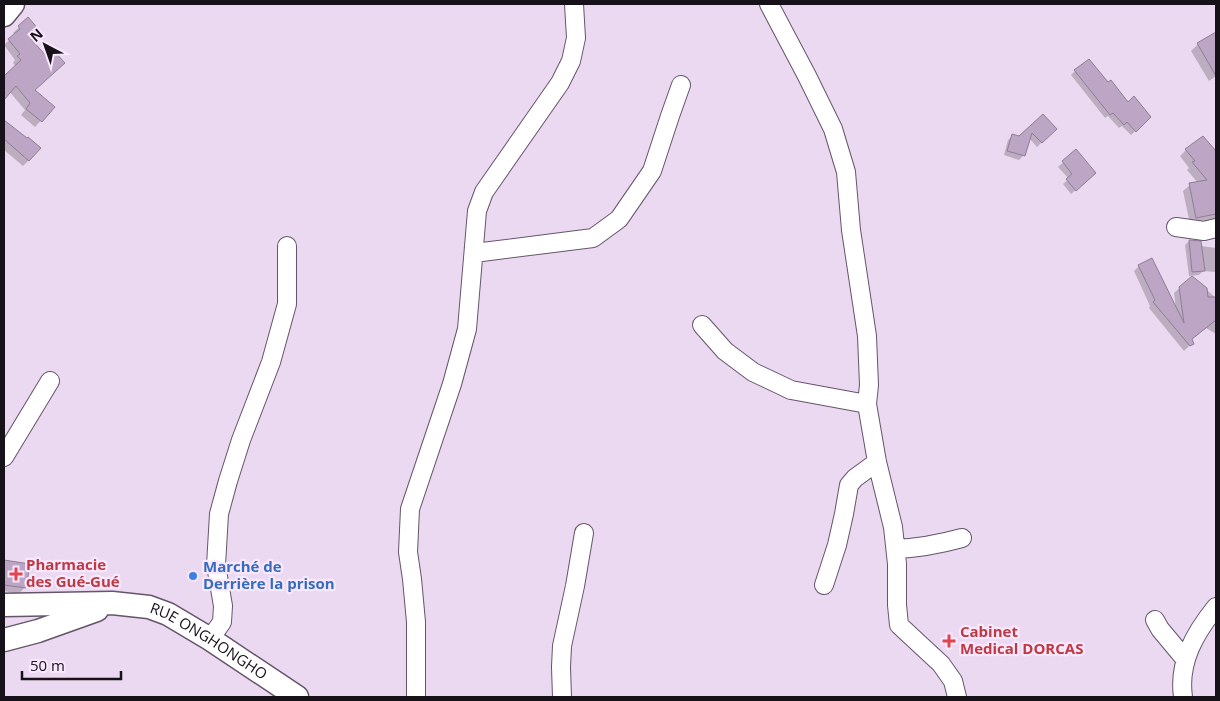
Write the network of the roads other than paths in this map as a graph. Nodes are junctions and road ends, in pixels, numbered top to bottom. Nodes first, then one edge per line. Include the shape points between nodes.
1 (13, 4) edge
2 (574, 4) edge
3 (769, 4) edge
4 (4, 15) edge
5 (681, 85) dead end
6 (1176, 227) dead end
7 (1216, 228) edge
8 (287, 246) dead end
9 (474, 253) junction
10 (702, 325) dead end
11 (50, 381) dead end
12 (868, 404) junction
13 (4, 457) edge
14 (877, 462) junction
15 (584, 533) dead end
16 (962, 538) dead end
17 (896, 549) junction
18 (824, 585) dead end
19 (112, 603) junction
20 (4, 606) edge
21 (1216, 607) edge
22 (1155, 620) dead end
23 (210, 639) junction
24 (4, 640) edge
25 (1185, 659) junction
26 (297, 697) edge
27 (416, 697) edge
28 (562, 697) edge
29 (957, 697) edge
30 (1182, 697) edge

1 - 4 main road
2 - 9 street via 576,38 571,61 560,83 484,192 477,211
3 - 12 street via 833,129 846,172 867,336
5 - 9 street via 652,172 619,219 593,238
6 - 7 street via 1204,231
8 - 23 street via 287,304 271,362 228,480 220,514 216,566 224,606 222,622
9 - 27 street via 467,329 410,509 408,552 416,622
10 - 12 street via 725,351 753,372 791,390
11 - 13 street
12 - 14 street
14 - 17 street
14 - 18 street via 849,485 837,545
15 - 28 street via 562,646
16 - 17 street
17 - 29 street via 899,625 941,664 953,681
19 - 20 main road, RUE ONGHONGHO
19 - 23 main road, RUE ONGHONGHO via 149,607 168,614
19 - 24 main road via 38,631
21 - 25 street
22 - 25 street
23 - 26 main road, RUE ONGHONGHO
25 - 30 street

